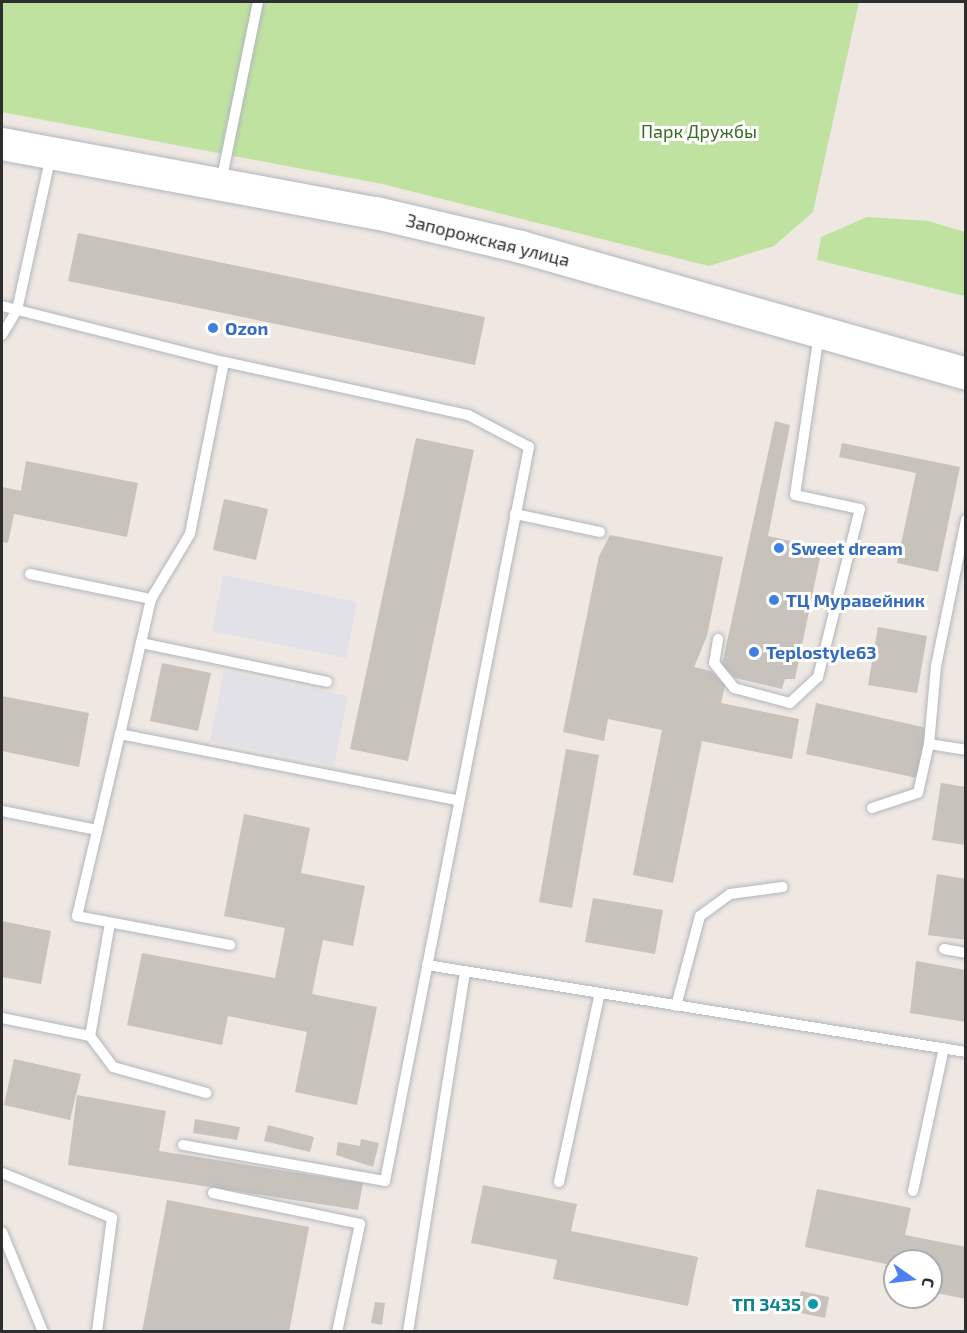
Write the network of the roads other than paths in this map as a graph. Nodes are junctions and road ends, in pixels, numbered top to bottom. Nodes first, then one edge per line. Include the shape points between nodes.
1 (258, 2) edge
2 (2, 144) edge
3 (52, 153) junction
4 (220, 183) junction
5 (2, 306) edge
6 (17, 310) junction
7 (819, 330) junction
8 (2, 335) edge
9 (224, 363) junction
10 (966, 374) edge
11 (515, 514) junction
12 (966, 520) edge
13 (600, 532) dead end
14 (30, 574) dead end
15 (151, 599) junction
16 (718, 639) dead end
17 (141, 643) junction
18 (327, 682) dead end
19 (120, 734) junction
20 (929, 744) junction
21 (966, 750) edge
22 (456, 800) junction
23 (872, 808) dead end
24 (2, 811) edge
25 (97, 830) junction
26 (783, 887) dead end
27 (110, 922) junction
28 (230, 945) dead end
29 (944, 950) dead end
30 (966, 953) edge
31 (427, 965) junction
32 (465, 972) junction
33 (600, 993) junction
34 (676, 1006) junction
35 (2, 1018) edge
36 (90, 1036) junction
37 (944, 1048) junction
38 (966, 1052) edge
39 (206, 1093) dead end
40 (183, 1145) dead end
41 (2, 1173) edge
42 (559, 1182) dead end
43 (913, 1191) dead end
44 (213, 1193) dead end
45 (2, 1232) edge
46 (43, 1332) edge
47 (98, 1332) edge
48 (337, 1332) edge
49 (408, 1332) edge

1 - 4 lane
2 - 3 street, Запорожская улица
3 - 4 street, Запорожская улица
3 - 6 lane
4 - 7 street, Запорожская улица via 521,248
5 - 6 lane
6 - 8 lane
6 - 9 lane
7 - 10 street, Запорожская улица
7 - 16 lane via 795,495 860,509 818,677 790,703 734,688 714,663
9 - 11 lane via 468,415 529,447
9 - 15 lane via 190,534
11 - 13 lane
11 - 22 lane
12 - 20 lane via 936,666
14 - 15 lane
15 - 17 lane
17 - 18 lane
17 - 19 lane
19 - 22 lane
19 - 25 lane
20 - 21 lane
20 - 23 lane via 918,793
22 - 31 lane
24 - 25 lane
25 - 27 lane via 76,916
26 - 34 lane via 730,894 700,916
27 - 28 lane
27 - 36 lane
29 - 30 lane
31 - 32 lane
31 - 40 lane via 385,1181
32 - 33 lane
32 - 49 lane
33 - 34 lane
33 - 42 lane
34 - 37 lane
35 - 36 lane
36 - 39 lane via 113,1067
37 - 38 lane
37 - 43 lane
41 - 47 lane via 112,1218
44 - 48 lane via 360,1224
45 - 46 lane

